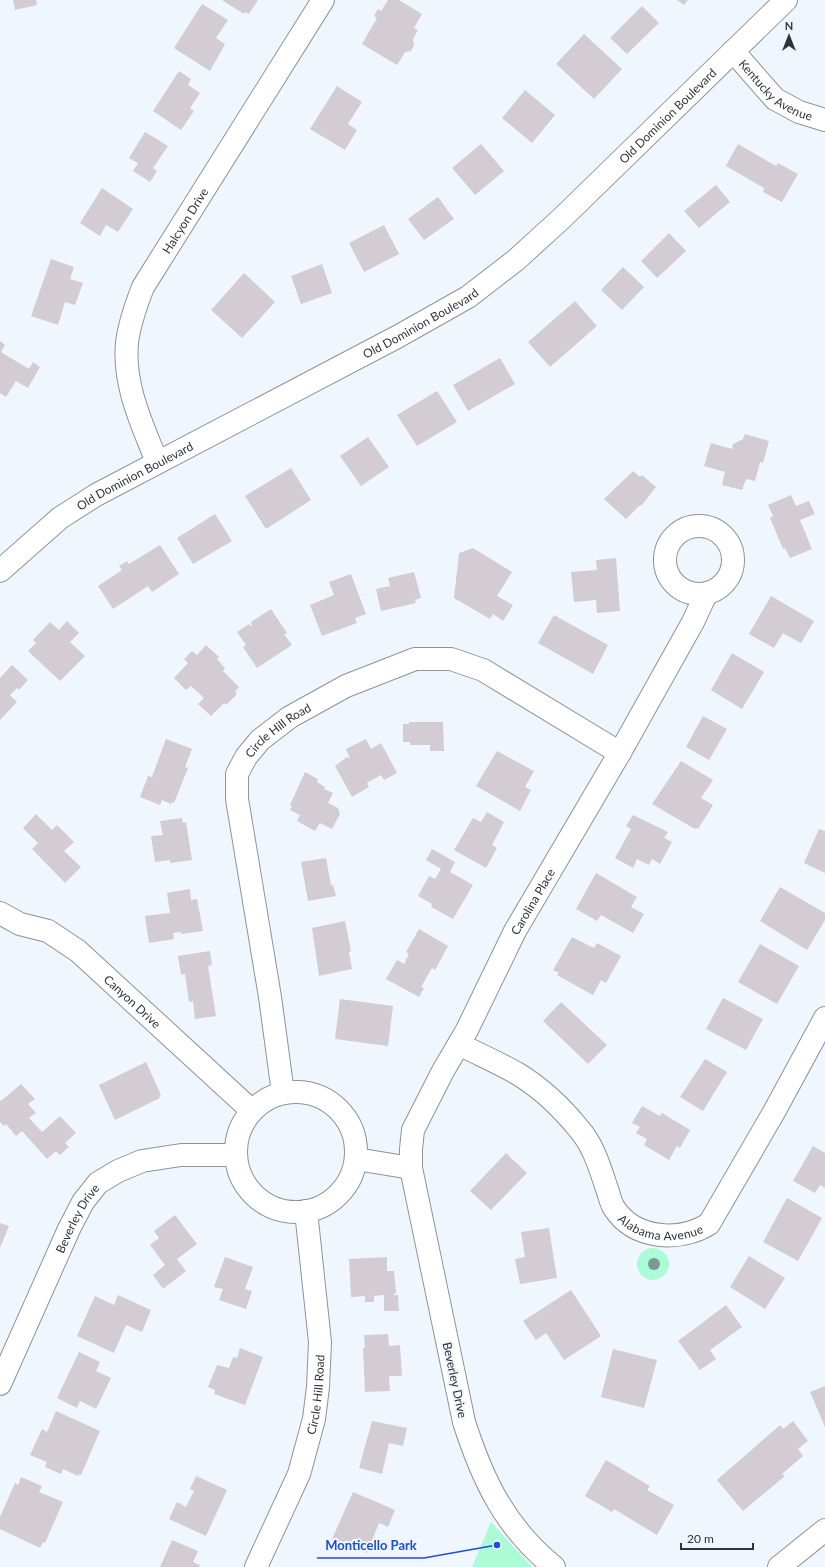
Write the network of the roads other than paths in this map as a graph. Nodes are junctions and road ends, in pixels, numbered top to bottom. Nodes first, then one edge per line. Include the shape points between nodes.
1 (323, 0) edge
2 (786, 0) edge
3 (733, 51) junction
4 (825, 120) edge
5 (157, 462) junction
6 (0, 571) edge
7 (706, 594) dead end
8 (620, 753) junction
9 (0, 913) edge
10 (825, 1018) edge
11 (458, 1044) junction
12 (283, 1093) junction
13 (251, 1110) junction
14 (235, 1155) junction
15 (356, 1159) junction
16 (412, 1168) junction
17 (306, 1211) junction
18 (0, 1384) edge
19 (825, 1530) edge
20 (256, 1567) edge
21 (554, 1567) edge
22 (779, 1567) edge

1 - 5 street, Halcyon Drive via 143,287 132,318 127,343 126,369 134,401
2 - 3 street, Old Dominion Boulevard
3 - 4 street, Kentucky Avenue via 775,99 799,112
3 - 5 street, Old Dominion Boulevard via 556,223 516,260 468,297
5 - 6 street, Old Dominion Boulevard via 60,518
7 - 8 street, Carolina Place
8 - 11 street, Carolina Place via 515,931
8 - 12 street, Circle Hill Road via 483,670 451,659 415,660 346,686 290,717 260,740 246,757 237,774 237,799
9 - 13 street, Canyon Drive via 20,924 48,932 78,951
10 - 11 street, Alabama Avenue via 709,1224 697,1232 686,1235 666,1236 648,1232 633,1226 622,1217 614,1208 596,1154 580,1129 542,1091
11 - 16 street, Carolina Place via 413,1130
12 - 13 street via 263,1101
12 - 15 street via 296,1091 328,1100 339,1110 352,1130
13 - 14 street via 239,1129
14 - 17 street via 240,1174 251,1192 261,1200 271,1207 282,1210
14 - 18 street, Beverley Drive via 182,1155 142,1161 118,1171 98,1184 83,1202 69,1229
15 - 16 street
15 - 17 street via 350,1177 338,1194 330,1202
16 - 21 street, Beverley Drive via 464,1422 474,1454 488,1485 516,1530
17 - 20 street, Circle Hill Road via 320,1342 314,1419 299,1474
19 - 22 street

